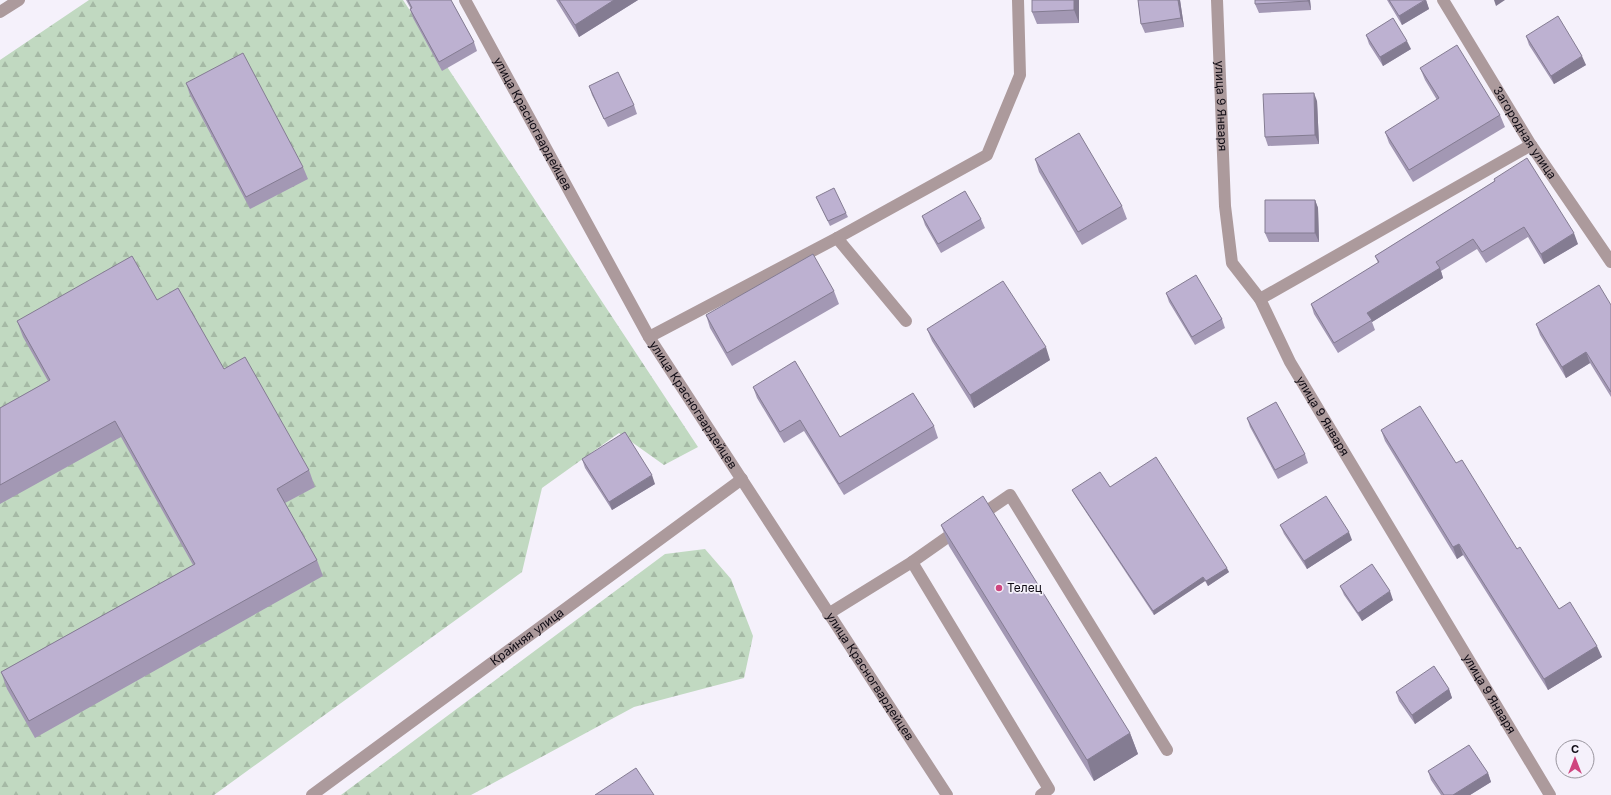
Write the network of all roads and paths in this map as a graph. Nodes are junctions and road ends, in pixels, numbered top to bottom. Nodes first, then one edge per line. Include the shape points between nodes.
1 (19, 0) edge
2 (465, 0) edge
3 (1018, 0) edge
4 (1217, 0) edge
5 (1444, 0) edge
6 (0, 12) edge
7 (1531, 145) junction
8 (837, 238) junction
9 (1611, 262) edge
10 (1260, 299) junction
11 (906, 321) dead end
12 (649, 337) junction
13 (742, 479) junction
14 (912, 562) junction
15 (828, 614) junction
16 (1168, 750) dead end
17 (312, 795) edge
18 (947, 795) edge
19 (1041, 795) edge
20 (1550, 795) edge

1 - 6 street
2 - 12 street, улица Красногвардейцев
3 - 8 street via 1020,74 987,155
4 - 10 street, улица 9 Января via 1225,206 1232,264
5 - 7 street, Загородная улица
7 - 9 street, Загородная улица
7 - 10 street
8 - 11 street
8 - 12 street
10 - 20 street, улица 9 Января via 1290,362
12 - 13 street, улица Красногвардейцев
13 - 15 street, улица Красногвардейцев
13 - 17 street, Крайняя улица
14 - 15 street
14 - 16 street via 1010,495
14 - 19 street via 1049,789
15 - 18 street, улица Красногвардейцев

